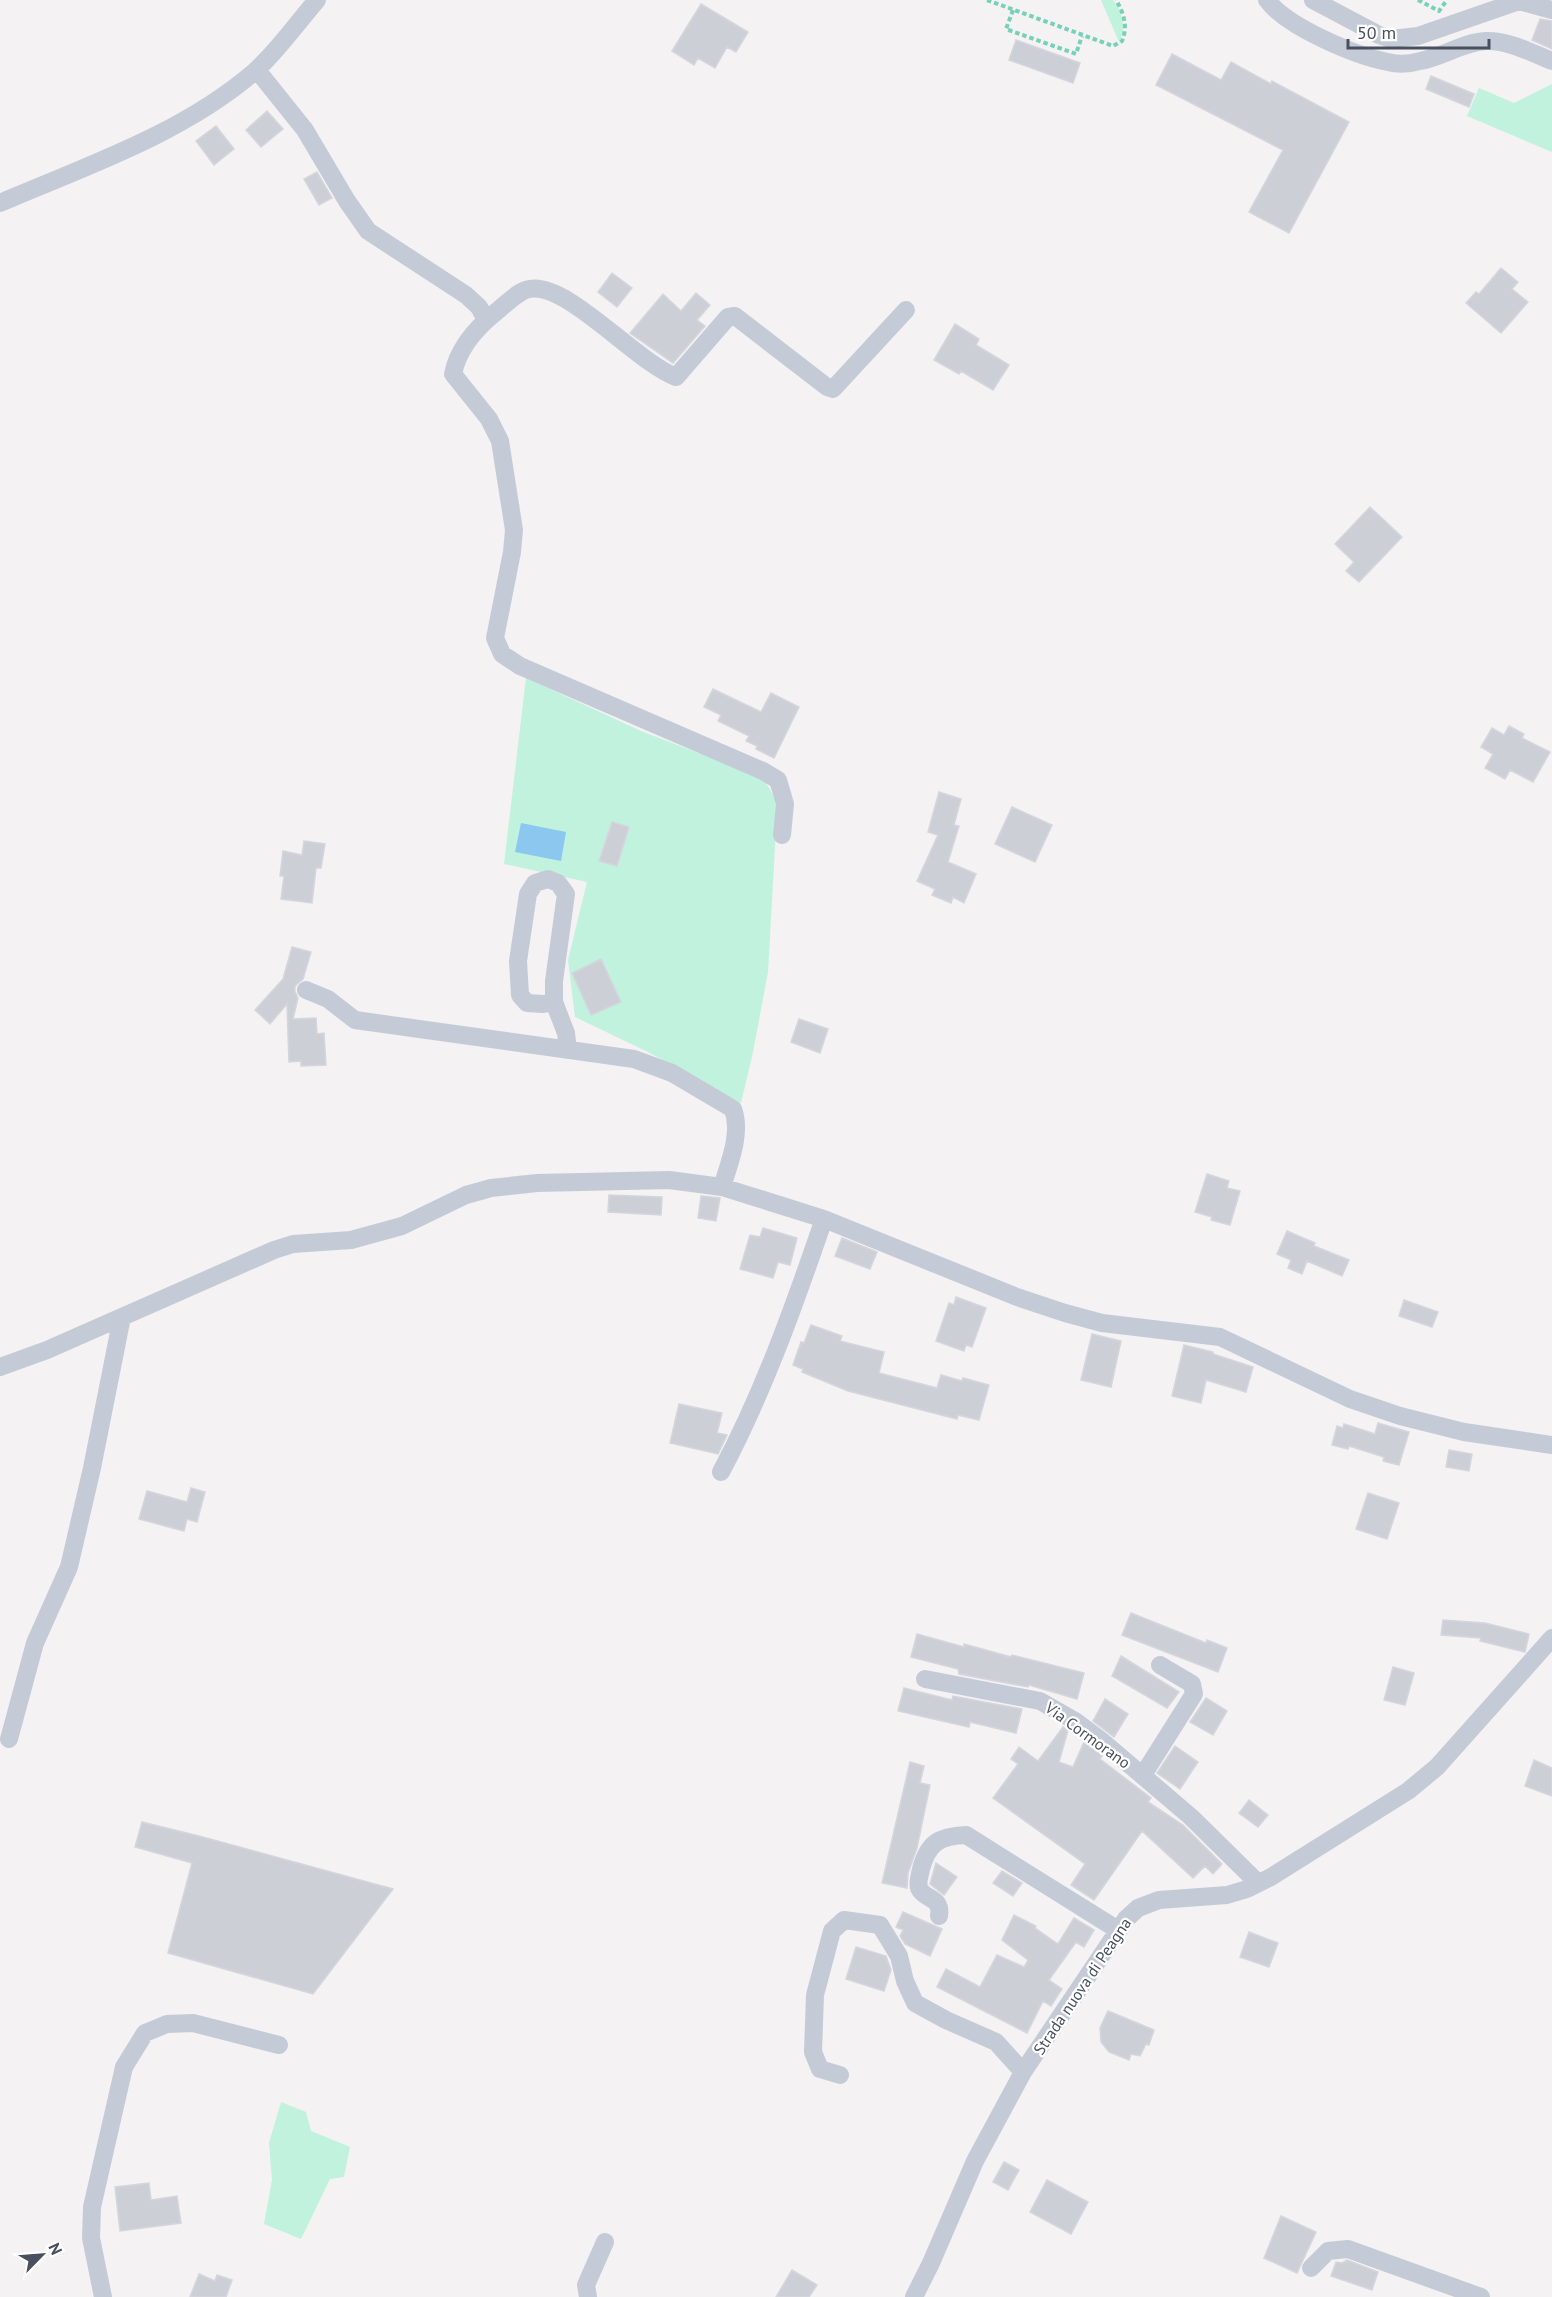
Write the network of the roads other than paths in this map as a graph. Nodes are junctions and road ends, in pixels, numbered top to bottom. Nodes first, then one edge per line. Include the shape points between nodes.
1 (317, 0) edge
2 (1267, 0) edge
3 (1312, 0) edge
4 (1552, 10) edge
5 (1469, 19) junction
6 (1497, 41) junction
7 (1552, 60) edge
8 (256, 70) junction
9 (0, 202) edge
10 (906, 310) dead end
11 (486, 320) junction
12 (782, 835) dead end
13 (306, 990) dead end
14 (554, 1002) junction
15 (568, 1050) junction
16 (722, 1187) junction
17 (824, 1219) junction
18 (122, 1317) junction
19 (0, 1367) edge
20 (1552, 1445) edge
21 (721, 1472) dead end
22 (1552, 1638) edge
23 (1160, 1665) dead end
24 (926, 1679) dead end
25 (9, 1739) dead end
26 (1143, 1775) junction
27 (1258, 1883) junction
28 (939, 1916) dead end
29 (1118, 1930) junction
30 (279, 2045) dead end
31 (1023, 2072) junction
32 (840, 2075) dead end
33 (605, 2242) dead end
34 (1311, 2268) dead end
35 (104, 2297) edge
36 (588, 2297) edge
37 (914, 2297) edge
38 (1481, 2297) edge

1 - 8 street
2 - 6 street via 1282,15 1325,39 1391,63 1422,61 1474,43
3 - 5 street via 1391,39 1418,36
4 - 5 street via 1519,1
5 - 6 street
6 - 7 street
8 - 9 street via 233,89 146,140
8 - 11 street via 305,130 368,231 466,295
10 - 11 street via 833,389 735,316 728,317 676,377 651,364 564,297 546,289 528,288
11 - 12 street via 456,357 453,374 489,418 500,441 514,530 495,638 502,654 520,666 778,780 785,804
13 - 15 street via 328,999 355,1020
14 - 14 street via 566,894 558,883 548,879 535,884 528,894 518,961 520,995 527,1002
14 - 15 street
15 - 16 street via 634,1059 672,1072 733,1109 737,1120
16 - 17 street
16 - 18 street via 669,1180 491,1188 466,1195 402,1226 351,1240 293,1244 274,1250
17 - 20 street via 1065,1313 1102,1323 1220,1337 1350,1399 1400,1416 1464,1432
17 - 21 street via 790,1319 748,1420
18 - 19 street
18 - 25 street via 69,1567 35,1643
22 - 27 street, Strada nuova di Peagna via 1422,1780
23 - 26 street, Via Cormorano via 1192,1684 1194,1694
24 - 26 street, Via Cormorano via 1040,1701 1094,1735
26 - 27 street, Via Cormorano
27 - 29 street, Strada nuova di Peagna via 1227,1895 1159,1900 1138,1908
28 - 29 street via 937,1902 918,1884 926,1852 951,1835 966,1835
29 - 31 street, Strada nuova di Peagna
30 - 35 street via 193,2023 167,2024 145,2034 124,2067 92,2207 91,2238
31 - 32 street via 996,2042 915,2003 899,1956 880,1925 844,1920 832,1930 815,1995 813,2052 820,2069
31 - 37 street, Strada nuova di Peagna via 975,2161
33 - 36 street via 586,2285
34 - 38 street via 1328,2251 1348,2249

